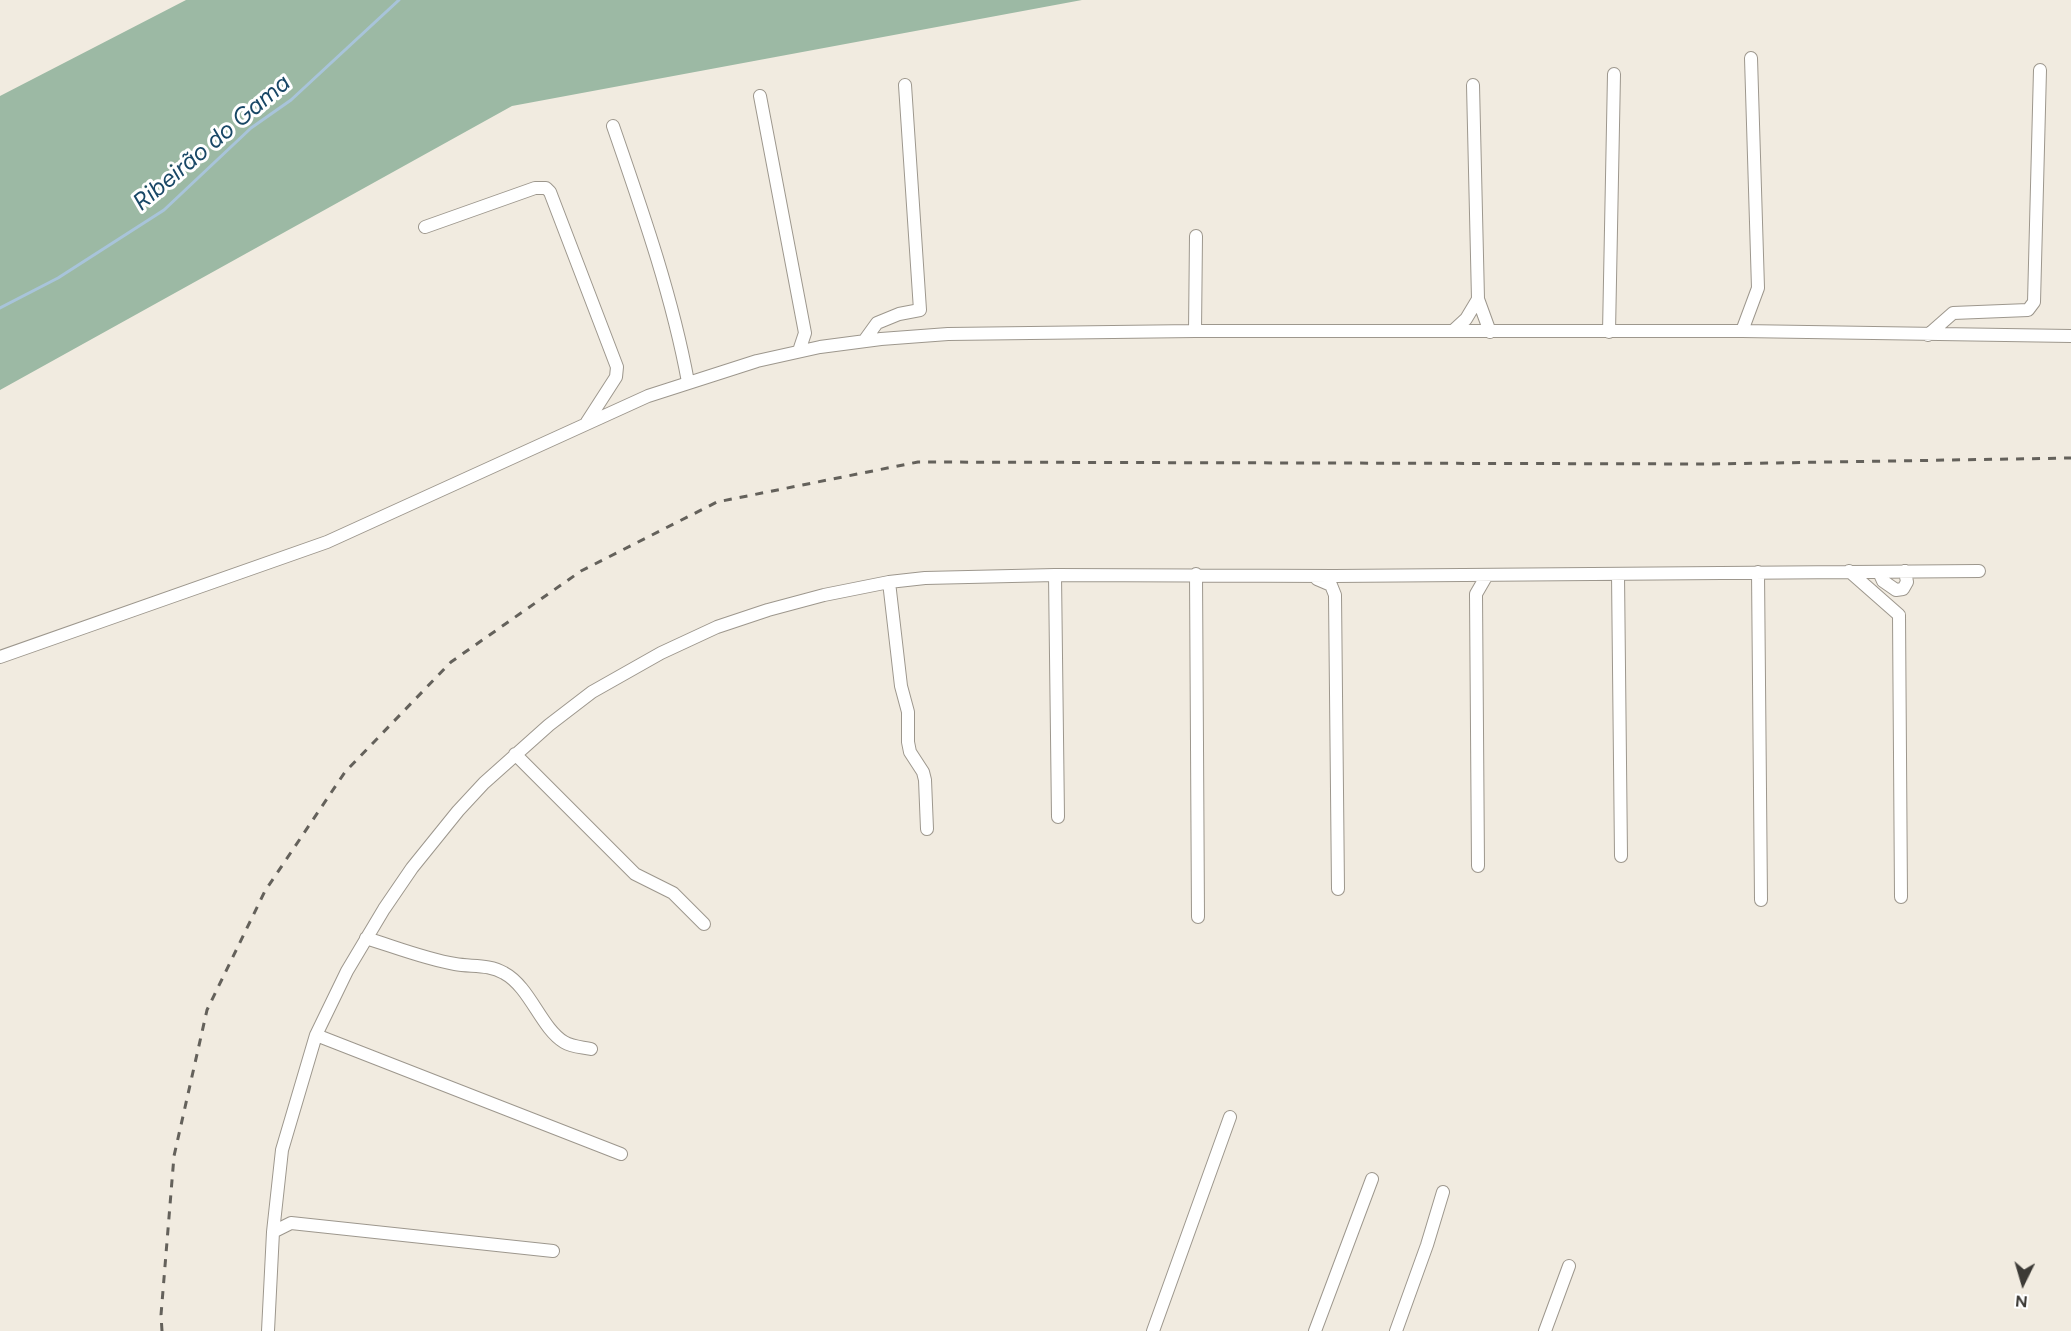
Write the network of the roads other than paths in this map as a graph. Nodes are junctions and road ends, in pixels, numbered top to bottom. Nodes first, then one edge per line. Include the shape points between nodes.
1 (1751, 58) dead end
2 (2040, 70) dead end
3 (1614, 74) dead end
4 (905, 85) dead end
5 (1473, 85) dead end
6 (760, 96) dead end
7 (613, 126) dead end
8 (425, 228) dead end
9 (1196, 236) dead end
10 (1478, 299) junction
11 (1195, 331) junction
12 (1453, 331) junction
13 (1490, 332) junction
14 (1609, 332) junction
15 (1742, 332) junction
16 (805, 333) junction
17 (1928, 335) junction
18 (2071, 336) edge
19 (864, 341) junction
20 (820, 347) junction
21 (799, 351) junction
22 (688, 382) junction
23 (586, 423) junction
24 (1905, 571) junction
25 (1979, 571) dead end
26 (1758, 572) junction
27 (1849, 572) junction
28 (1879, 572) junction
29 (1196, 574) junction
30 (1618, 574) junction
31 (1055, 575) junction
32 (1463, 575) junction
33 (1487, 575) junction
34 (1304, 576) junction
35 (889, 582) junction
36 (1476, 594) junction
37 (0, 657) edge
38 (515, 754) junction
39 (1058, 817) dead end
40 (927, 829) dead end
41 (1621, 856) dead end
42 (1478, 866) dead end
43 (1338, 889) dead end
44 (1901, 897) dead end
45 (1761, 900) dead end
46 (1198, 917) dead end
47 (705, 924) dead end
48 (366, 938) junction
49 (316, 1035) junction
50 (591, 1049) dead end
51 (1230, 1118) dead end
52 (621, 1154) dead end
53 (1372, 1179) dead end
54 (1443, 1192) dead end
55 (275, 1210) junction
56 (291, 1223) junction
57 (273, 1232) junction
58 (554, 1251) dead end
59 (1569, 1266) dead end
60 (268, 1331) edge
61 (1153, 1331) edge
62 (1315, 1331) edge
63 (1396, 1331) edge
64 (1545, 1331) edge

1 - 15 street via 1758,288
2 - 17 street via 2034,302 2028,310 1953,313
3 - 14 street
4 - 19 street via 920,310 877,323
5 - 10 street
6 - 16 street
7 - 22 street via 661,271
8 - 23 street via 535,188 550,192 617,367 616,377
9 - 11 street
10 - 12 street
10 - 13 street
11 - 12 street
11 - 19 street via 948,334
12 - 13 street
13 - 14 street
14 - 15 street
15 - 17 street
16 - 20 street
16 - 21 street
17 - 18 street
19 - 20 street
20 - 21 street
21 - 22 street
22 - 23 street
23 - 37 street via 327,542
24 - 25 street
24 - 28 street
24 - 28 street via 1907,582 1903,589 1896,590 1883,581
26 - 27 street
26 - 30 street
26 - 45 street
27 - 28 street
27 - 44 street via 1899,615
29 - 31 street
29 - 34 street
29 - 46 street
30 - 33 street
30 - 41 street
31 - 35 street
31 - 39 street
32 - 33 street
32 - 34 street
32 - 36 street
33 - 36 street
34 - 43 street via 1328,582 1335,595
35 - 38 street via 768,610 670,648 592,692
35 - 40 street via 901,686 908,712 908,742 925,780
36 - 42 street
38 - 47 street via 634,874 673,893
38 - 48 street via 451,819 412,868
48 - 49 street
48 - 50 street via 435,960 504,973 520,987 557,1036 573,1046
49 - 52 street
49 - 55 street via 282,1150
51 - 61 street
53 - 62 street
54 - 63 street
55 - 56 street
55 - 57 street
56 - 57 street
56 - 58 street
57 - 60 street
59 - 64 street

